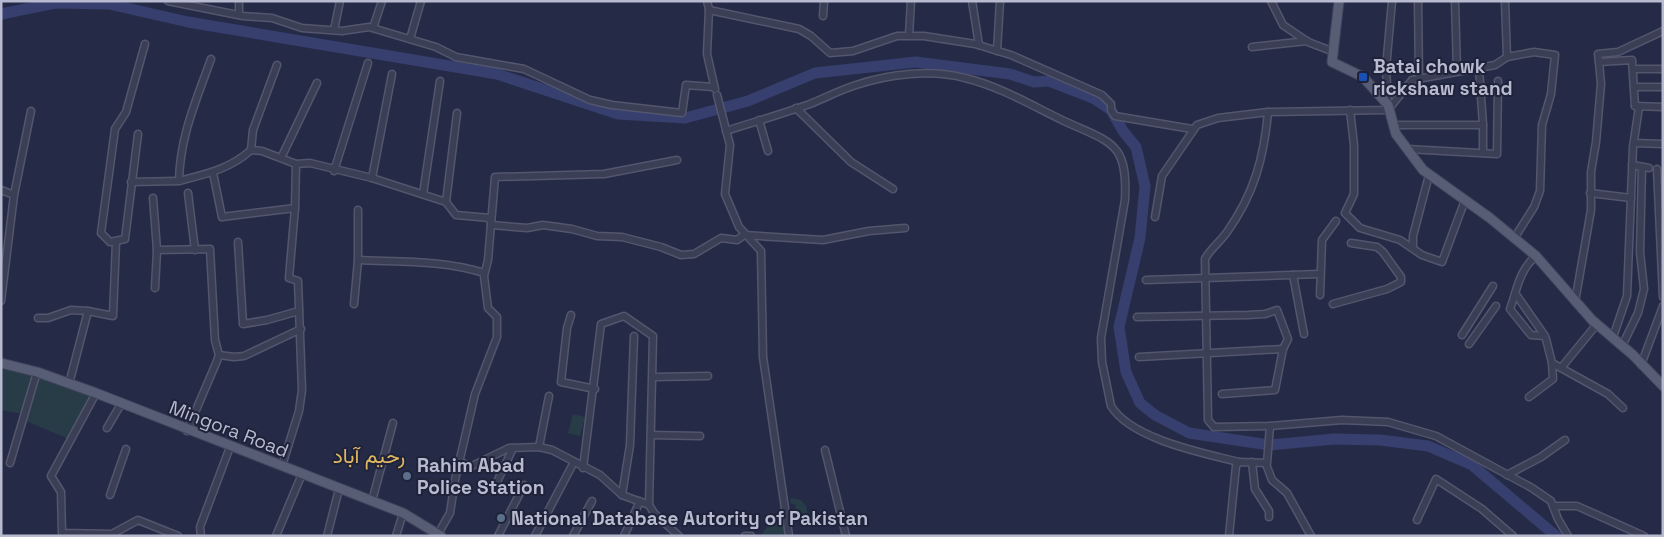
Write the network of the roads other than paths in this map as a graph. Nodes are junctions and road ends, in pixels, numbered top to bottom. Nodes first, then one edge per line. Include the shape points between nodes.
1 (168, 1) edge
2 (239, 1) edge
3 (340, 1) edge
4 (382, 1) edge
5 (421, 1) edge
6 (707, 1) edge
7 (824, 1) edge
8 (911, 1) edge
9 (972, 1) edge
10 (1000, 1) edge
11 (1271, 1) edge
12 (1339, 1) edge
13 (1392, 1) edge
14 (1418, 1) edge
15 (1455, 1) edge
16 (1505, 1) edge
17 (709, 10) junction
18 (239, 15) junction
19 (823, 16) dead end
20 (373, 28) junction
21 (334, 30) junction
22 (1663, 30) edge
23 (909, 36) junction
24 (410, 39) junction
25 (1307, 41) junction
26 (145, 44) dead end
27 (979, 46) junction
28 (1252, 47) dead end
29 (997, 51) junction
30 (1334, 52) junction
31 (1507, 58) junction
32 (211, 59) dead end
33 (1598, 62) junction
34 (368, 63) dead end
35 (277, 65) dead end
36 (1479, 69) junction
37 (1633, 69) junction
38 (1663, 69) edge
39 (1457, 71) junction
40 (392, 74) dead end
41 (1419, 78) junction
42 (1498, 81) dead end
43 (440, 82) dead end
44 (317, 83) dead end
45 (714, 87) junction
46 (1634, 87) junction
47 (1663, 87) edge
48 (1635, 106) junction
49 (1388, 107) junction
50 (1663, 107) edge
51 (796, 108) junction
52 (1350, 110) junction
53 (31, 111) dead end
54 (1268, 112) junction
55 (457, 113) dead end
56 (759, 120) junction
57 (1393, 125) junction
58 (1483, 125) junction
59 (1192, 128) junction
60 (726, 129) junction
61 (138, 134) dead end
62 (1634, 143) junction
63 (1663, 144) edge
64 (1407, 149) junction
65 (251, 150) junction
66 (768, 151) dead end
67 (1483, 154) junction
68 (281, 158) junction
69 (677, 160) dead end
70 (296, 164) junction
71 (1632, 165) junction
72 (1658, 169) dead end
73 (334, 171) junction
74 (213, 173) junction
75 (1429, 175) junction
76 (372, 178) junction
77 (179, 181) junction
78 (131, 182) junction
79 (892, 189) dead end
80 (1, 190) edge
81 (188, 193) dead end
82 (1590, 193) junction
83 (423, 194) junction
84 (14, 195) junction
85 (153, 198) dead end
86 (1631, 198) junction
87 (1465, 200) junction
88 (446, 202) junction
89 (295, 208) junction
90 (358, 210) dead end
91 (1155, 217) dead end
92 (490, 218) junction
93 (1336, 222) dead end
94 (905, 228) dead end
95 (744, 235) junction
96 (1515, 237) junction
97 (116, 242) junction
98 (238, 242) dead end
99 (1351, 243) dead end
100 (1413, 246) junction
101 (157, 250) junction
102 (195, 250) junction
103 (1536, 256) junction
104 (358, 260) junction
105 (484, 273) junction
106 (1319, 274) junction
107 (1294, 275) junction
108 (1205, 278) junction
109 (1146, 280) dead end
110 (1493, 286) dead end
111 (155, 288) dead end
112 (1516, 293) junction
113 (1320, 295) dead end
114 (1663, 297) edge
115 (1, 301) edge
116 (1575, 302) junction
117 (354, 304) dead end
118 (1334, 304) dead end
119 (1496, 306) dead end
120 (1663, 306) edge
121 (88, 310) junction
122 (299, 311) junction
123 (571, 315) dead end
124 (1206, 315) junction
125 (1137, 317) dead end
126 (38, 318) dead end
127 (1597, 324) junction
128 (301, 329) junction
129 (1304, 334) dead end
130 (1462, 335) dead end
131 (634, 336) dead end
132 (1613, 337) junction
133 (1546, 339) dead end
134 (1469, 344) dead end
135 (1622, 346) junction
136 (1283, 349) junction
137 (219, 354) junction
138 (1206, 354) junction
139 (1139, 357) dead end
140 (1, 363) edge
141 (1552, 363) junction
142 (1641, 365) junction
143 (1561, 368) junction
144 (37, 372) junction
145 (708, 376) dead end
146 (654, 377) junction
147 (69, 384) junction
148 (1663, 386) edge
149 (595, 389) junction
150 (96, 394) junction
151 (1222, 394) dead end
152 (549, 396) dead end
153 (1529, 397) dead end
154 (121, 404) junction
155 (1623, 408) dead end
156 (393, 423) dead end
157 (108, 428) dead end
158 (1270, 428) junction
159 (187, 430) junction
160 (651, 435) junction
161 (700, 436) dead end
162 (1565, 440) dead end
163 (230, 447) junction
164 (539, 447) junction
165 (513, 448) junction
166 (126, 449) dead end
167 (825, 450) dead end
168 (1266, 461) junction
169 (459, 462) junction
170 (574, 462) junction
171 (1239, 462) junction
172 (1252, 462) junction
173 (10, 463) dead end
174 (282, 466) junction
175 (583, 468) junction
176 (302, 474) junction
177 (1507, 475) junction
178 (496, 484) dead end
179 (524, 485) dead end
180 (339, 489) junction
181 (110, 495) dead end
182 (622, 496) junction
183 (372, 501) junction
184 (592, 501) dead end
185 (640, 501) junction
186 (649, 504) junction
187 (1553, 506) junction
188 (403, 513) junction
189 (1269, 517) dead end
190 (1417, 520) dead end
191 (122, 533) edge
192 (440, 535) edge
193 (178, 536) edge
194 (201, 536) edge
195 (276, 536) edge
196 (326, 536) edge
197 (396, 536) edge
198 (498, 536) edge
199 (536, 536) edge
200 (573, 536) edge
201 (624, 536) edge
202 (679, 536) edge
203 (745, 536) edge
204 (750, 536) edge
205 (789, 536) edge
206 (846, 536) edge
207 (1229, 536) edge
208 (1311, 536) edge
209 (1513, 536) edge
210 (1568, 536) edge
211 (1644, 536) edge

1 - 18 street
2 - 18 street
3 - 21 street
4 - 20 street
5 - 24 street
6 - 17 street
7 - 19 street
8 - 23 street
9 - 27 street
10 - 29 street
11 - 25 street via 1283,25
12 - 30 main road
13 - 49 street via 1386,68
14 - 41 street
15 - 39 street
16 - 31 street
17 - 23 street via 799,29 830,53 853,51 897,36
17 - 45 street via 707,54
18 - 21 street via 272,18 302,28
20 - 21 street
20 - 24 street
22 - 33 street via 1618,52 1598,54
23 - 27 street
24 - 45 street via 456,57 524,69 590,100 612,105 682,113 686,85
25 - 28 street
25 - 30 street
26 - 97 street via 126,112 115,129 101,233 110,242
27 - 29 street
29 - 59 street via 1102,95 1115,116
30 - 49 main road via 1332,62 1363,77
31 - 36 street
31 - 96 street via 1534,52 1555,55 1551,94 1542,125 1540,191
32 - 77 street via 183,137
33 - 37 street via 1632,60
33 - 82 street via 1600,93
34 - 73 street
35 - 65 street via 253,130
36 - 39 street
36 - 58 street
37 - 38 street
37 - 46 street
39 - 41 street
40 - 76 street
41 - 49 street via 1412,80
42 - 67 street via 1496,154
43 - 83 street
44 - 68 street
45 - 60 street
46 - 47 street
46 - 48 street
48 - 50 street
48 - 62 street via 1638,107
49 - 52 street
49 - 57 main road
51 - 56 street
51 - 79 street via 856,166
51 - 171 street via 880,79 921,74 949,75 981,82 1111,144 1123,159 1126,179 1101,338 1110,406 1144,433 1178,446
52 - 54 street
52 - 100 street via 1354,194 1345,213 1360,228
53 - 84 street
54 - 59 street via 1218,118
54 - 108 street via 1261,163 1253,187 1228,231 1206,256
55 - 88 street
56 - 60 street
56 - 66 street
57 - 58 street
57 - 64 main road
58 - 67 street
59 - 91 street via 1162,176
60 - 95 street via 730,145 725,194
61 - 78 street
62 - 63 street
62 - 71 street
64 - 67 street
64 - 75 main road
65 - 68 street
65 - 74 street via 238,162
68 - 70 street
69 - 92 street via 604,174 495,177
70 - 73 street via 310,163
70 - 89 street
71 - 86 street
71 - 135 street via 1645,168 1640,252 1644,290 1638,313
72 - 114 street
73 - 76 street
74 - 77 street
74 - 89 street via 222,217
75 - 87 main road
75 - 100 street
76 - 83 street
77 - 78 street
78 - 97 street via 125,239
80 - 84 street
81 - 102 street
82 - 86 street
82 - 116 street via 1591,210
83 - 88 street
84 - 115 street
85 - 101 street
86 - 132 street via 1627,296
87 - 96 main road
87 - 100 street via 1442,262 1422,254
88 - 92 street via 456,215
89 - 122 street via 289,278 298,281
90 - 104 street
92 - 95 street via 491,225 527,228 543,225 572,229 597,236 622,237 681,255 694,254 721,238 737,240
92 - 105 street via 488,260
93 - 106 street via 1322,240
94 - 95 street via 823,240
95 - 205 street via 761,251 763,357
96 - 103 main road
97 - 121 street via 113,316
98 - 122 street via 243,324
99 - 118 street via 1377,247 1401,277 1401,282
101 - 102 street
101 - 111 street
102 - 137 street via 210,249 215,340
103 - 112 street via 1526,264
103 - 116 main road
104 - 105 street via 440,265
104 - 117 street
105 - 169 street via 488,308 496,317 497,337 475,394
106 - 107 street
106 - 113 street
107 - 108 street
107 - 129 street
108 - 109 street
108 - 124 street
110 - 130 street
112 - 112 street via 1510,309 1531,335 1545,336
116 - 127 main road
119 - 134 street
120 - 142 street
121 - 126 street via 71,310
121 - 147 street
122 - 128 street
123 - 149 street via 561,382
124 - 125 street
124 - 136 street via 1256,315 1277,310 1288,339
124 - 138 street
127 - 132 main road
127 - 143 street
128 - 137 street via 244,356 234,358
128 - 174 street via 302,390
131 - 182 street via 630,445
132 - 135 main road
133 - 141 street
135 - 142 main road
136 - 138 street
136 - 151 street via 1276,390
137 - 159 street
138 - 139 street
138 - 158 street via 1206,416 1214,427
140 - 144 main road, Mingora Road
141 - 143 street
141 - 153 street via 1553,379
142 - 148 main road
143 - 155 street via 1608,394
144 - 147 main road, Mingora Road
144 - 173 street
145 - 146 street
146 - 149 street via 653,336 624,316 602,324
146 - 160 street
147 - 150 main road, Mingora Road
149 - 175 street
150 - 154 main road, Mingora Road
150 - 191 street via 52,476 61,492 62,533
152 - 164 street
154 - 157 street
154 - 159 main road, Mingora Road
156 - 183 street
158 - 168 street
158 - 177 street via 1342,420 1388,422 1436,436
159 - 163 main road, Mingora Road
160 - 161 street
160 - 186 street
162 - 177 street
163 - 174 main road, Mingora Road
163 - 194 street via 200,527
164 - 165 street
164 - 170 street
165 - 169 street via 472,466
165 - 178 street
166 - 181 street
167 - 206 street
168 - 172 street
168 - 208 street via 1272,480 1287,493
169 - 192 street via 450,513
170 - 175 street
170 - 199 street
171 - 172 street
171 - 207 street
172 - 189 street via 1255,490
174 - 176 main road, Mingora Road
175 - 182 street via 606,479
176 - 180 main road, Mingora Road
176 - 195 street
177 - 187 street via 1551,500
179 - 198 street
180 - 183 main road, Mingora Road
180 - 196 street
182 - 185 street
183 - 188 main road, Mingora Road
184 - 200 street
185 - 186 street
185 - 201 street
186 - 202 street via 654,513
187 - 210 street
187 - 211 street via 1577,506
188 - 192 main road, Mingora Road
188 - 197 street
190 - 209 street via 1436,479 1482,509
191 - 193 street via 138,520
203 - 204 street

